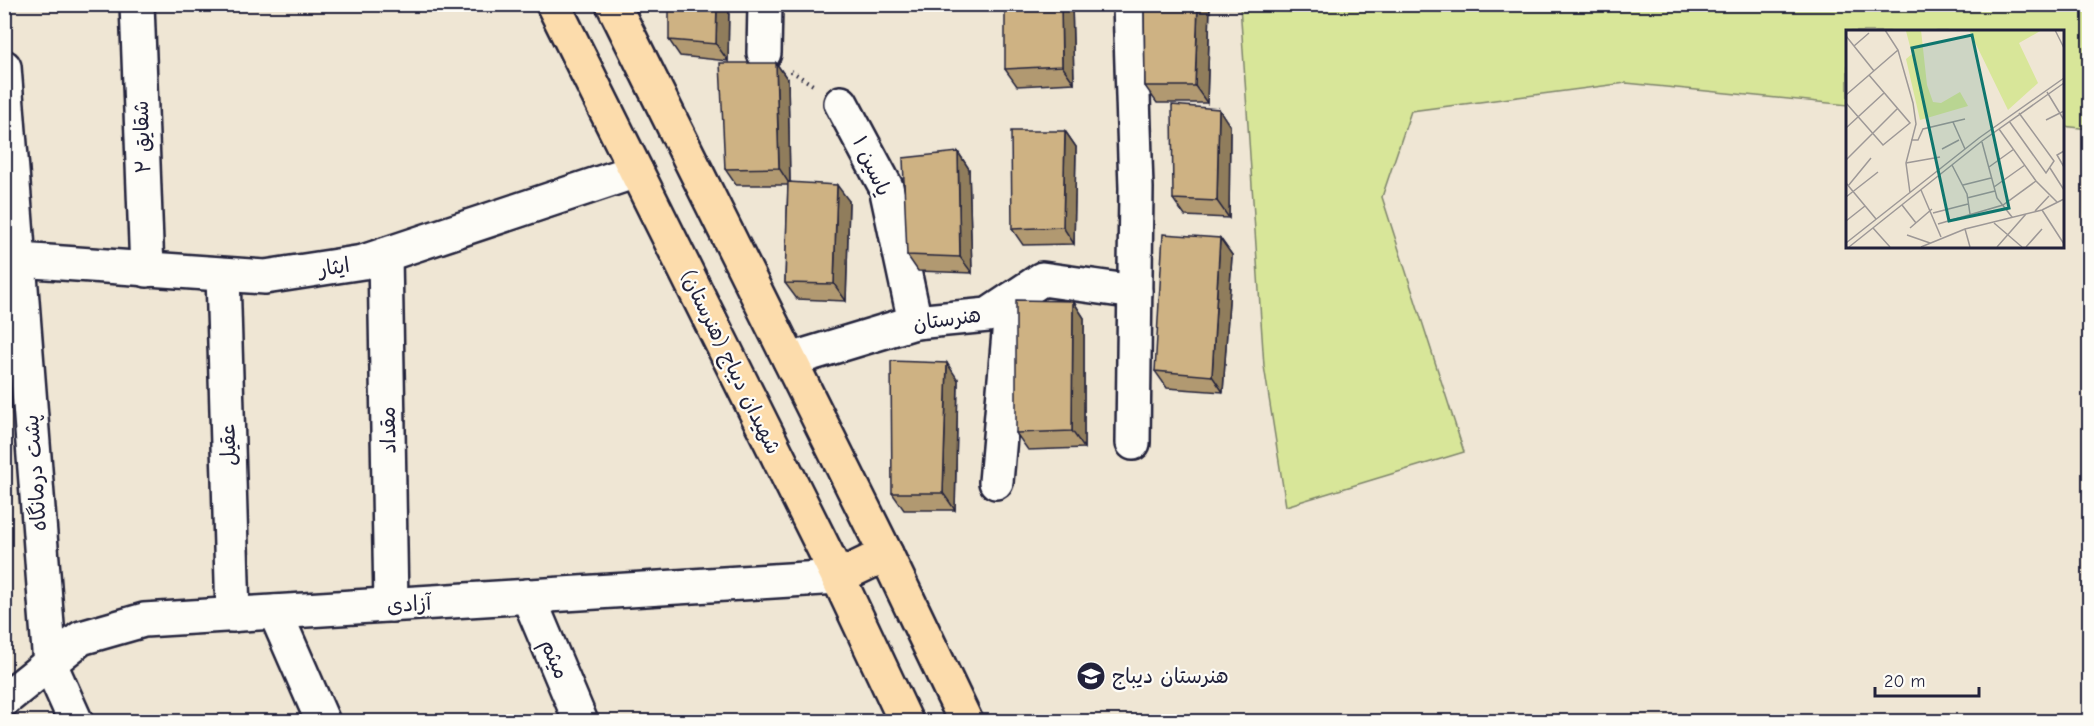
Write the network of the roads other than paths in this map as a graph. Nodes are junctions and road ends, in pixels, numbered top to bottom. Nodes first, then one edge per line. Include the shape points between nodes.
1 (137, 4) edge
2 (553, 4) edge
3 (613, 4) edge
4 (765, 4) edge
5 (1130, 4) edge
6 (764, 53) road end
7 (4, 67) edge
8 (841, 104) road end
9 (636, 171) junction
10 (384, 255) junction
11 (19, 260) junction
12 (147, 270) junction
13 (223, 275) junction
14 (1135, 292) junction
15 (1012, 299) junction
16 (915, 322) junction
17 (790, 360) junction
18 (1133, 443) dead end
19 (996, 482) dead end
20 (886, 554) junction
21 (838, 577) junction
22 (528, 596) junction
23 (391, 605) junction
24 (275, 612) junction
25 (233, 615) junction
26 (50, 664) junction
27 (4, 700) edge
28 (76, 722) edge
29 (323, 722) edge
30 (581, 722) edge
31 (906, 722) edge
32 (966, 722) edge

1 - 12 street, شقایق ۲
2 - 9 main road, شهیدان دیباج (هنرستان)
3 - 17 main road
4 - 6 street
5 - 14 street
7 - 11 street, پشت درمانگاه
8 - 16 street, یاسین ۱ via 886,187
9 - 10 street, ایثار
9 - 21 main road, شهیدان دیباج (هنرستان)
10 - 13 street, ایثار via 265,278
10 - 23 street, مقداد
11 - 12 street, ایثار
11 - 26 street, پشت درمانگاه
12 - 13 street, ایثار
13 - 25 street, عقیل
14 - 15 street, هنرستان via 1042,279
14 - 18 street
15 - 16 street, هنرستان via 988,315
15 - 19 street
16 - 17 street, هنرستان
17 - 20 main road
20 - 21 main road
20 - 32 main road
21 - 22 street, آزادی
21 - 31 main road, شهیدان دیباج (هنرستان)
22 - 23 street, آزادی
22 - 30 street, میثم
23 - 24 street, آزادی
24 - 25 street, آزادی
24 - 29 street
25 - 26 street, آزادی via 133,623 81,638
26 - 27 street, آزادی
26 - 28 street, پشت درمانگاه

